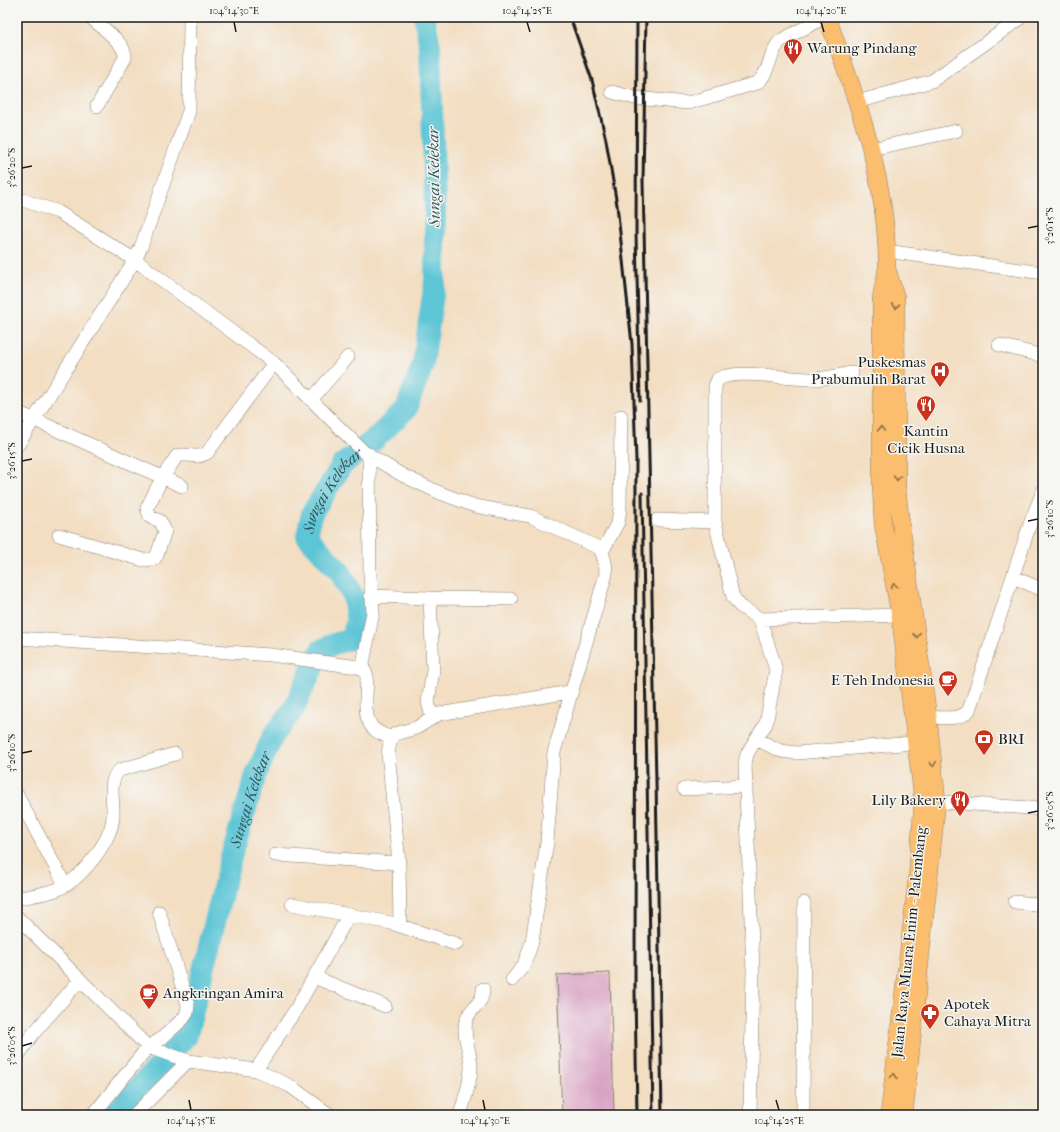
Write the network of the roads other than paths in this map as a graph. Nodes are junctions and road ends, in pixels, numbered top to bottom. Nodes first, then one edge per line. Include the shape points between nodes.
1 (90, 17) edge
2 (190, 17) edge
3 (826, 17) edge
4 (1018, 20) dead end
5 (612, 92) dead end
6 (857, 102) junction
7 (97, 106) dead end
8 (956, 131) dead end
9 (871, 149) junction
10 (17, 198) edge
11 (886, 251) junction
12 (135, 260) junction
13 (1043, 273) edge
14 (999, 345) dead end
15 (1043, 356) edge
16 (348, 357) dead end
17 (274, 363) junction
18 (852, 373) dead end
19 (310, 400) junction
20 (17, 412) edge
21 (621, 416) dead end
22 (33, 420) junction
23 (17, 446) edge
24 (367, 453) junction
25 (162, 478) junction
26 (182, 486) dead end
27 (1043, 492) edge
28 (657, 520) dead end
29 (715, 522) junction
30 (59, 535) dead end
31 (602, 552) junction
32 (1013, 577) junction
33 (1043, 590) edge
34 (371, 596) junction
35 (430, 598) junction
36 (512, 599) dead end
37 (907, 613) junction
38 (760, 619) junction
39 (17, 638) edge
40 (362, 669) junction
41 (570, 692) junction
42 (921, 716) junction
43 (432, 718) junction
44 (391, 738) junction
45 (756, 739) junction
46 (924, 742) junction
47 (175, 754) dead end
48 (745, 786) junction
49 (684, 789) dead end
50 (17, 795) edge
51 (930, 801) junction
52 (1043, 809) edge
53 (275, 855) dead end
54 (399, 864) junction
55 (65, 885) junction
56 (17, 899) edge
57 (1015, 902) dead end
58 (804, 903) dead end
59 (292, 904) dead end
60 (1043, 905) edge
61 (159, 912) dead end
62 (349, 915) junction
63 (17, 917) edge
64 (400, 925) junction
65 (456, 944) dead end
66 (314, 977) junction
67 (80, 980) junction
68 (512, 980) dead end
69 (483, 990) dead end
70 (385, 1006) dead end
71 (150, 1048) junction
72 (17, 1057) edge
73 (185, 1060) junction
74 (256, 1070) junction
75 (93, 1115) edge
76 (134, 1115) edge
77 (330, 1115) edge
78 (460, 1115) edge
79 (750, 1115) edge
80 (803, 1115) edge
81 (889, 1115) edge
82 (904, 1115) edge

1 - 7 street via 121,45 126,54
2 - 12 street via 189,111
3 - 5 street via 780,41 775,46 763,77 757,83 688,103 635,98
3 - 6 main road, Jalan Raya Muara Enim - Palembang
4 - 6 street via 932,80
6 - 9 main road, Jalan Raya Muara Enim - Palembang
8 - 9 street
9 - 11 main road, Jalan Raya Muara Enim - Palembang via 877,169
10 - 12 street via 58,212
11 - 13 street
11 - 37 main road, Jalan Raya Muara Enim - Palembang via 887,269 881,300 883,524
12 - 17 street
12 - 22 street
14 - 15 street
16 - 19 street
17 - 19 street
17 - 25 street via 207,453 196,457 177,456
18 - 29 street via 814,379 762,375 724,376 718,379 715,386
19 - 24 street
20 - 22 street
21 - 31 street via 620,508 618,522
22 - 23 street
22 - 25 street
24 - 31 street via 402,475 440,493 475,506 530,516 599,548
24 - 34 street
25 - 26 street
25 - 30 street via 147,508 150,517 160,521 165,531 154,559 143,560
27 - 32 street
28 - 29 street
29 - 38 street via 733,596 740,606
31 - 41 street via 606,574
32 - 33 street
32 - 42 street via 969,710 965,715 958,717
34 - 35 street
34 - 40 street via 373,612
35 - 36 street
35 - 43 street via 433,670 428,702
37 - 38 street
37 - 42 main road, Jalan Raya Muara Enim - Palembang
38 - 45 street via 776,670 766,724
39 - 40 street via 271,655
40 - 44 street via 367,676 367,715 370,725
41 - 43 street via 439,714
41 - 68 street via 554,752 547,842 532,942 524,965
42 - 46 main road, Jalan Raya Muara Enim - Palembang
43 - 44 street via 420,727 395,734
44 - 54 street via 388,753
45 - 46 street via 780,752 797,753
45 - 48 street via 744,764
46 - 51 main road, Jalan Raya Muara Enim - Palembang
47 - 55 street via 120,770 115,774 112,780 111,831 83,871
48 - 49 street
48 - 79 street via 753,971
50 - 55 street
51 - 52 street
81 -> 51 main road, Jalan Raya Muara Enim - Palembang via 917,880
51 - 82 main road, Jalan Raya Muara Enim - Palembang
53 - 54 street
54 - 64 street
55 - 56 street via 56,890
57 - 60 street
58 - 80 street
59 - 62 street
61 - 71 street via 188,1005 183,1019
62 - 64 street
62 - 66 street
63 - 67 street
64 - 65 street
66 - 70 street
66 - 74 street
67 - 71 street
67 - 72 street via 32,1035
69 - 78 street via 480,1003 466,1020 465,1037 471,1066
71 - 73 street
71 - 75 street
73 - 74 street
73 - 76 street
74 - 77 street via 290,1086

